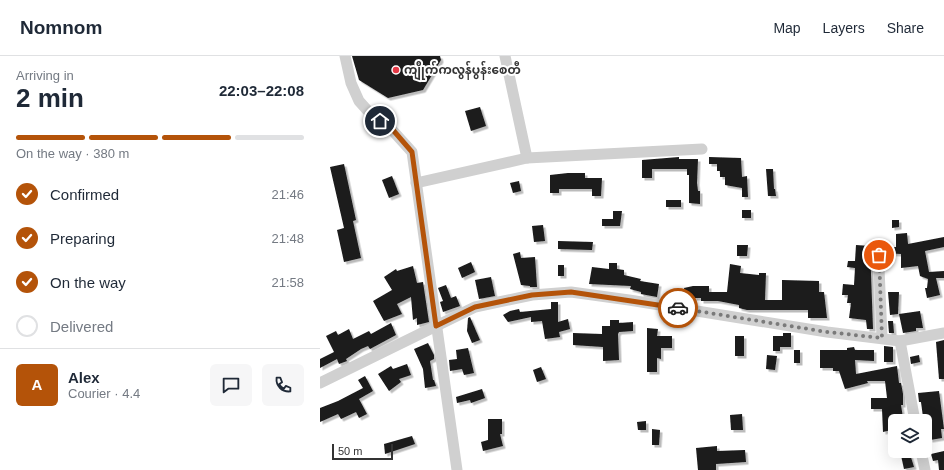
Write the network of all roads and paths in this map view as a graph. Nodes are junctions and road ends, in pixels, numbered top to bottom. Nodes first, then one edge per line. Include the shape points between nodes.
1 (344, 56) edge
2 (505, 56) edge
3 (702, 149) dead end
4 (527, 158) junction
5 (416, 183) junction
6 (878, 245) dead end
7 (436, 326) junction
8 (944, 334) edge
9 (882, 338) junction
10 (900, 341) junction
11 (320, 383) edge
12 (914, 414) edge
13 (922, 458) edge
14 (457, 470) edge
15 (925, 470) edge

1 - 5 street via 359,101 393,130 412,152
2 - 4 street
3 - 4 street
4 - 5 street
5 - 7 street
6 - 9 street
7 - 9 street via 475,307 532,295 571,292 827,332
7 - 11 street
7 - 14 street
8 - 10 street
9 - 10 street
10 - 12 street
13 - 15 street

